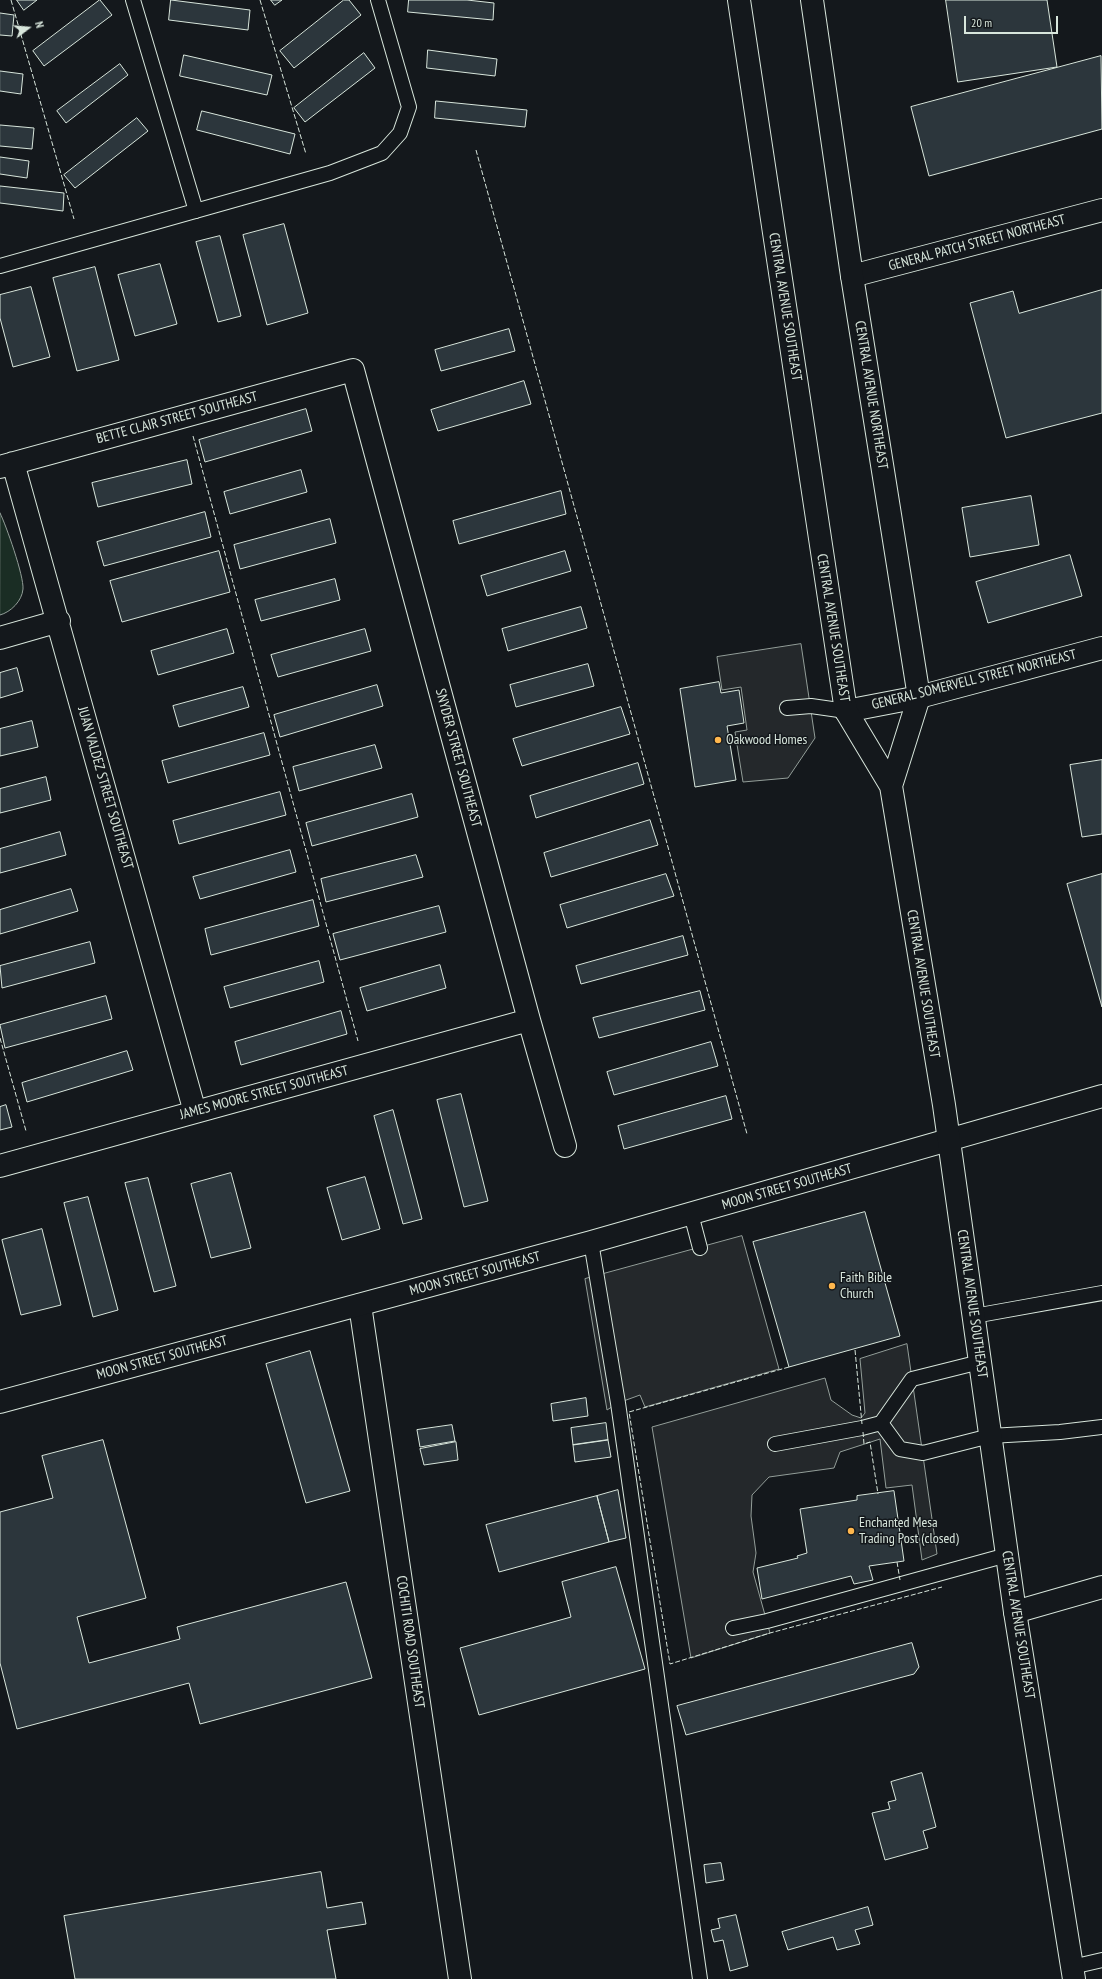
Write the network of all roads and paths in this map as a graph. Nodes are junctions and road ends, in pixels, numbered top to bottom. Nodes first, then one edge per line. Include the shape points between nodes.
1 (133, 0) edge
2 (378, 0) edge
3 (739, 0) edge
4 (812, 0) edge
5 (1102, 210) edge
6 (196, 211) junction
7 (0, 266) edge
8 (852, 276) junction
9 (353, 370) joint
10 (7, 465) edge
11 (59, 621) junction
12 (0, 638) edge
13 (1102, 648) edge
14 (919, 697) junction
15 (787, 708) dead end
16 (846, 711) junction
17 (891, 786) junction
18 (529, 1020) junction
19 (1102, 1096) edge
20 (195, 1112) junction
21 (948, 1141) junction
22 (565, 1146) dead end
23 (0, 1166) edge
24 (691, 1214) junction
25 (591, 1242) junction
26 (700, 1248) dead end
27 (1102, 1293) edge
28 (360, 1305) junction
29 (974, 1316) junction
30 (980, 1362) junction
31 (0, 1402) edge
32 (881, 1423) junction
33 (1102, 1426) edge
34 (990, 1436) junction
35 (775, 1444) dead end
36 (1007, 1555) junction
37 (1102, 1587) edge
38 (1015, 1612) junction
39 (733, 1628) dead end
40 (1102, 1960) edge
41 (1073, 1973) edge
42 (460, 1979) edge
43 (700, 1979) edge

1 - 6 lane
2 - 6 lane via 409,107 400,133 382,153 338,170
3 - 16 street, CENTRAL AVENUE SOUTHEAST
4 - 8 street, CENTRAL AVENUE NORTHEAST
5 - 8 street, GENERAL PATCH STREET NORTHEAST
6 - 7 lane
8 - 14 street, CENTRAL AVENUE NORTHEAST
9 - 10 street, BETTE CLAIR STREET SOUTHEAST
9 - 18 street, SNYDER STREET SOUTHEAST
10 - 11 street, JUAN VALDEZ STREET SOUTHEAST
11 - 12 street
11 - 20 street, JUAN VALDEZ STREET SOUTHEAST
13 - 14 street, GENERAL SOMERVELL STREET NORTHEAST
14 - 16 street, GENERAL SOMERVELL STREET NORTHEAST
14 - 17 street, CENTRAL AVENUE NORTHEAST
15 - 16 lane via 811,706
16 - 17 street, CENTRAL AVENUE SOUTHEAST
17 - 21 street, CENTRAL AVENUE SOUTHEAST
18 - 20 street, JAMES MOORE STREET SOUTHEAST
18 - 22 street, SNYDER STREET SOUTHEAST
19 - 21 street, MOON STREET SOUTHEAST
20 - 23 street, JAMES MOORE STREET SOUTHEAST
21 - 24 street, MOON STREET SOUTHEAST
21 - 29 street, CENTRAL AVENUE SOUTHEAST
24 - 25 street, MOON STREET SOUTHEAST
24 - 26 lane
25 - 28 street, MOON STREET SOUTHEAST
25 - 43 lane via 618,1403
27 - 29 lane
28 - 31 street, MOON STREET SOUTHEAST
28 - 42 street, COCHITI ROAD SOUTHEAST
29 - 30 street, CENTRAL AVENUE SOUTHEAST
30 - 32 lane via 912,1379
30 - 34 street, CENTRAL AVENUE SOUTHEAST
32 - 34 lane via 900,1450 923,1453
32 - 35 lane
33 - 34 lane via 1060,1432
34 - 36 street, CENTRAL AVENUE SOUTHEAST
36 - 38 street, CENTRAL AVENUE SOUTHEAST
36 - 39 lane
37 - 38 street
38 - 41 street, CENTRAL AVENUE SOUTHEAST
40 - 41 lane

